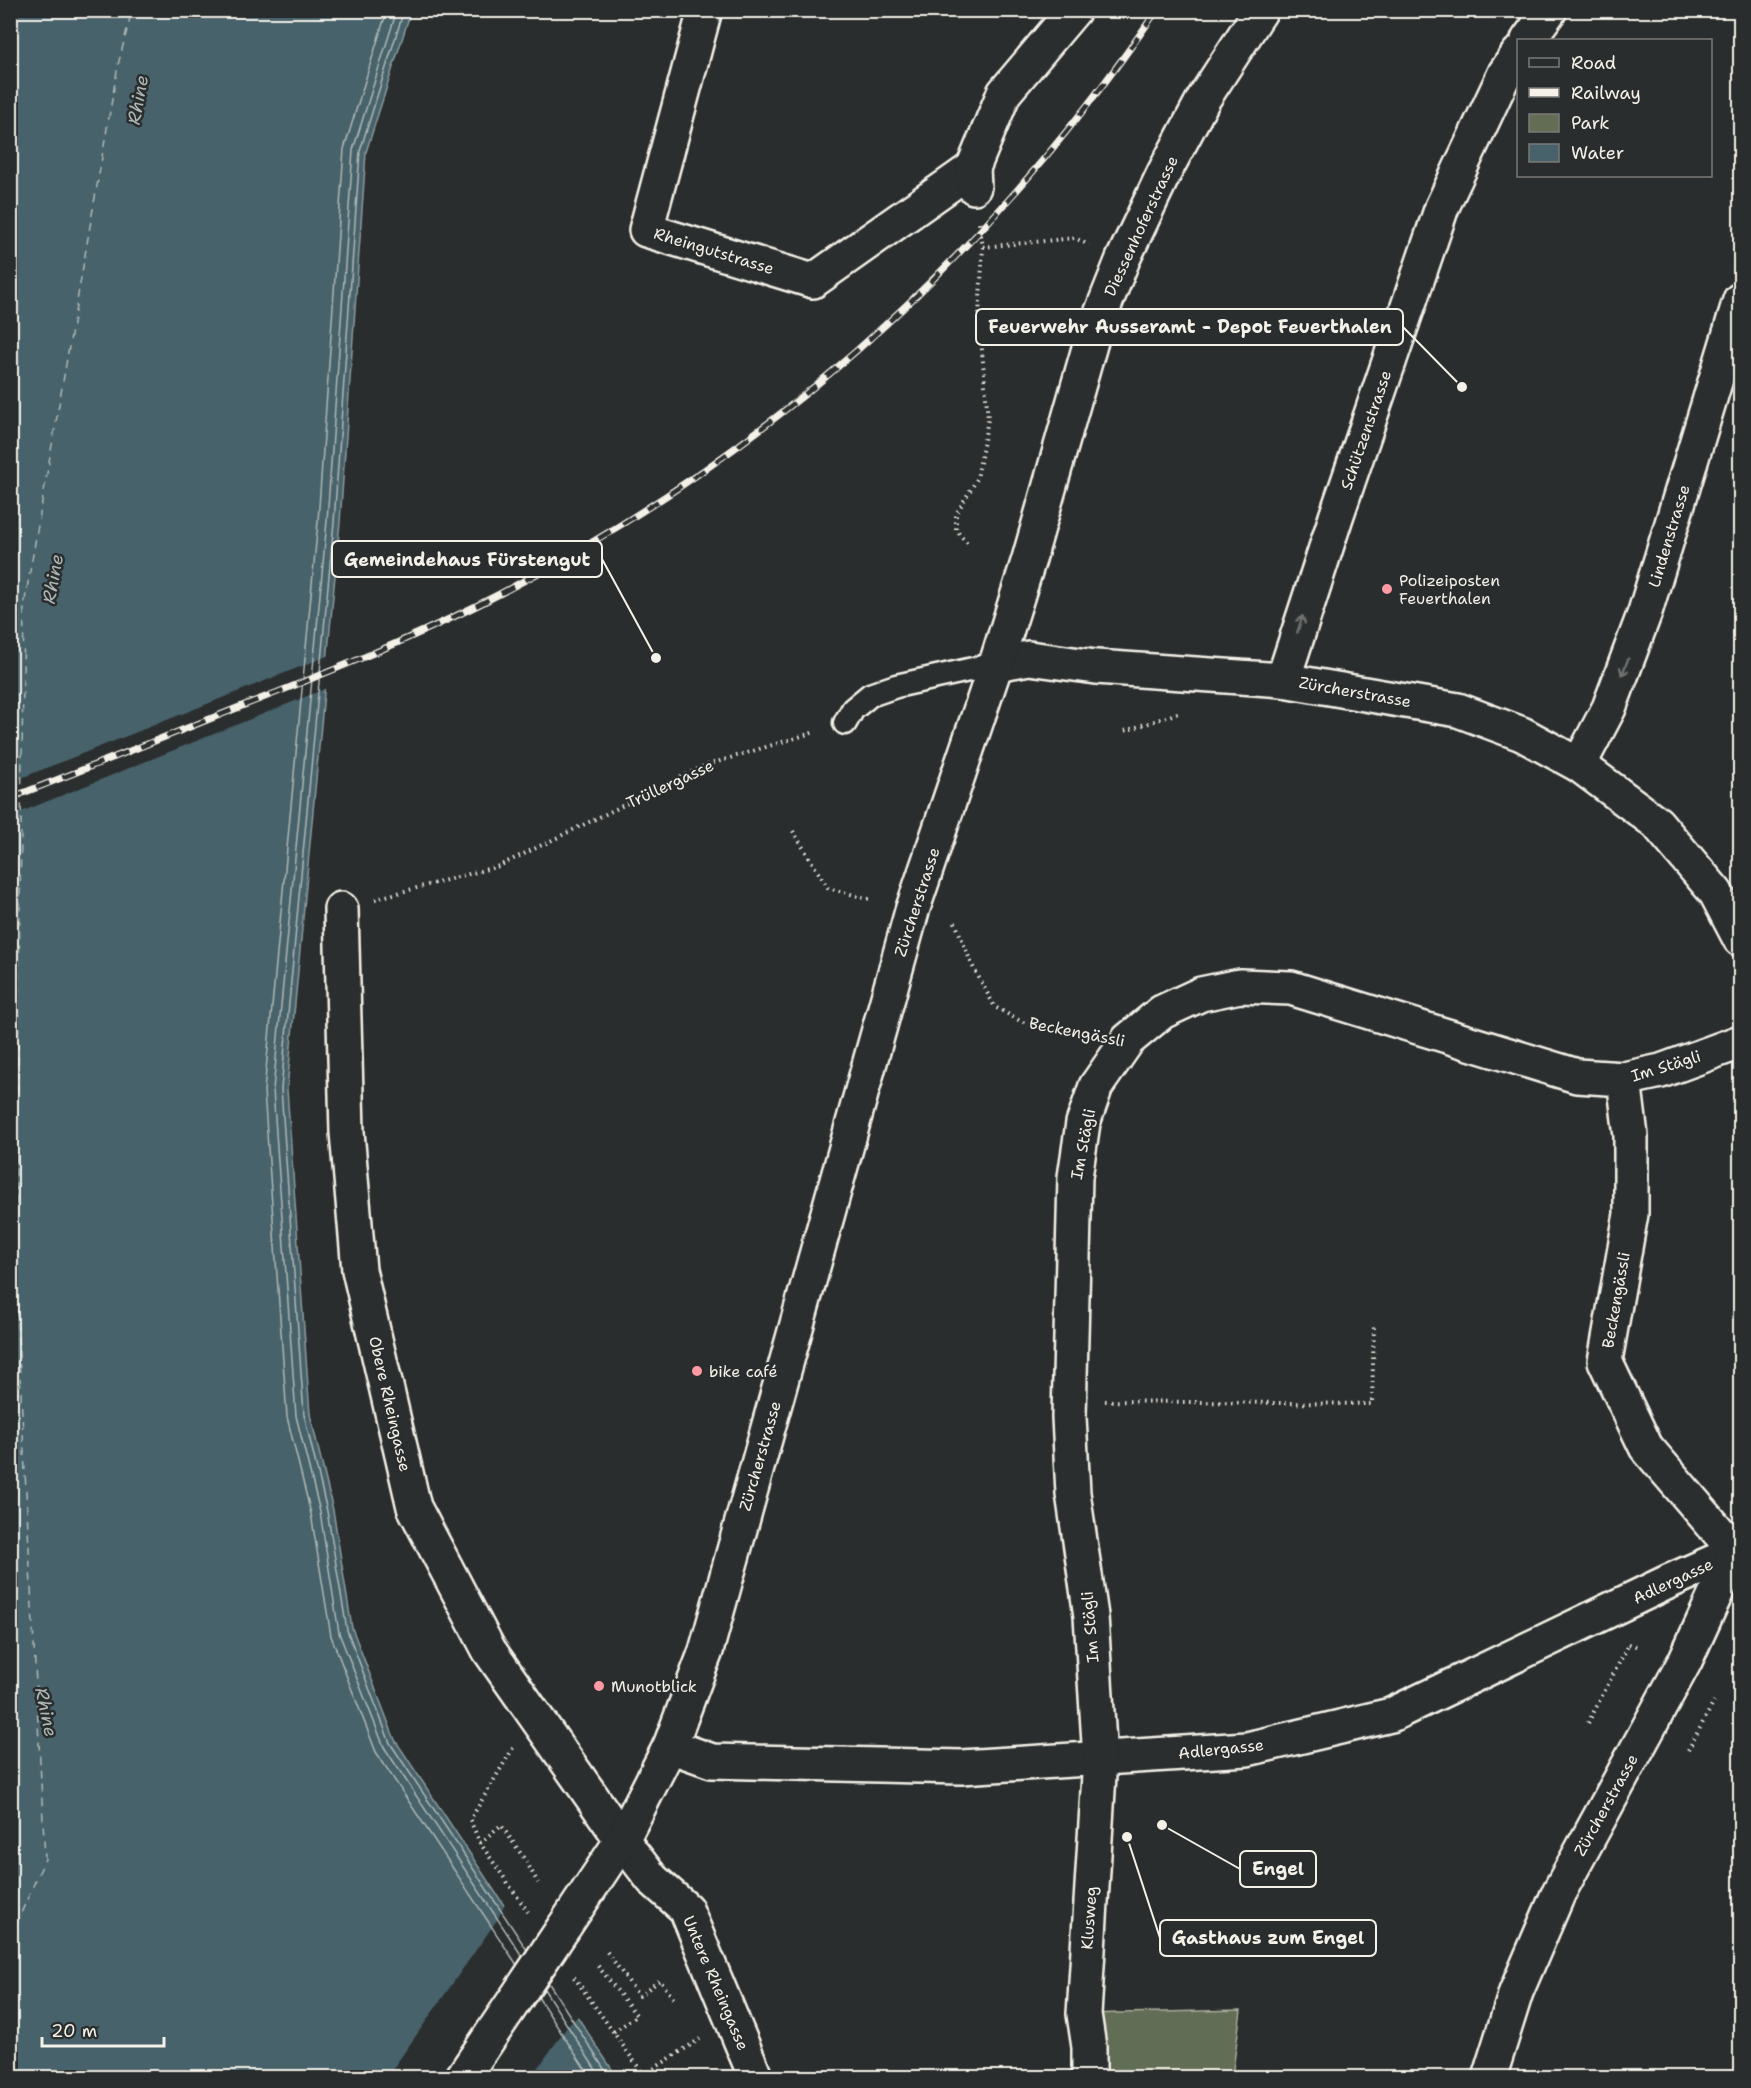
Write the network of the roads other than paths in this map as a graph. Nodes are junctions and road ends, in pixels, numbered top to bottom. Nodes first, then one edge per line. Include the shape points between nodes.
1 (705, 10) edge
2 (1074, 10) edge
3 (1261, 10) edge
4 (1550, 10) edge
5 (1529, 39) edge
6 (1517, 55) edge
7 (1740, 300) edge
8 (996, 664) junction
9 (1282, 680) junction
10 (845, 723) road end
11 (1579, 765) junction
12 (341, 909) road end
13 (1740, 939) edge
14 (1740, 1042) edge
15 (1624, 1079) junction
16 (1738, 1547) edge
17 (670, 1746) junction
18 (1100, 1759) junction
19 (622, 1840) junction
20 (462, 2078) edge
21 (756, 2078) edge
22 (1089, 2078) edge
23 (1490, 2078) edge

1 - 2 street, Rheingutstrasse via 646,230 813,281 973,178 1004,93
3 - 8 street, Diessenhoferstrasse via 1204,98 1123,259 1093,334
4 - 5 street
9 -> 6 street, Schützenstrasse via 1443,207 1505,73
7 -> 11 street, Lindenstrasse via 1645,612 1609,708
8 - 9 street, Zürcherstrasse via 1029,658 1096,667
8 - 10 lane via 870,695
8 - 17 street, Zürcherstrasse via 912,911 706,1651
9 - 11 street, Zürcherstrasse via 1458,710 1521,734
11 - 13 street, Zürcherstrasse via 1657,823 1716,892
12 - 19 street, Obere Rheingasse via 347,1132 359,1270 414,1507 489,1650
14 - 15 street, Im Stägli via 1661,1071
15 - 16 street, Beckengässli via 1631,1136 1631,1214 1605,1361 1646,1447
15 - 18 street, Im Stägli via 1577,1076 1548,1069 1291,988 1240,986 1201,994 1162,1012 1128,1040 1096,1086 1083,1123 1075,1177 1069,1418 1073,1492 1091,1616
16 - 18 street, Adlergasse via 1391,1715 1247,1749
16 - 23 street, Zürcherstrasse via 1685,1661 1559,1892 1516,1992
17 - 18 street, Adlergasse via 712,1761 961,1767
17 - 19 street, Zürcherstrasse
18 - 22 street, Klusweg via 1084,2004
19 - 20 street, Zürcherstrasse, bridge
19 - 21 street, Untere Rheingasse via 652,1880 686,1909

